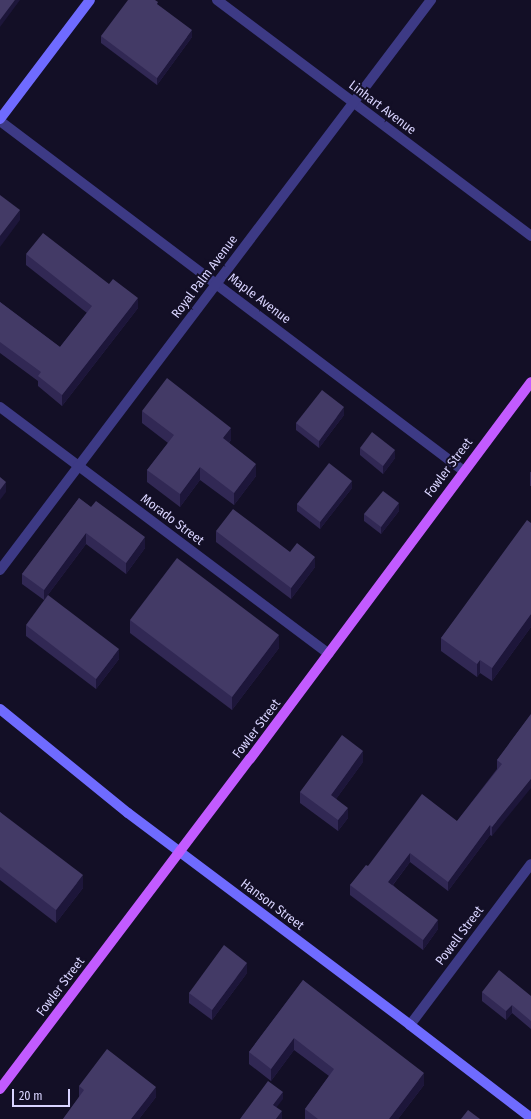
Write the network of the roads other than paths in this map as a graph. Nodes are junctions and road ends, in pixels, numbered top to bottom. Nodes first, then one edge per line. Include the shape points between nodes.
1 (90, 0) edge
2 (217, 0) edge
3 (431, 0) edge
4 (353, 103) junction
5 (0, 120) edge
6 (531, 236) edge
7 (216, 284) junction
8 (531, 382) edge
9 (0, 407) edge
10 (79, 466) junction
11 (464, 471) junction
12 (0, 570) edge
13 (329, 654) junction
14 (0, 709) edge
15 (180, 852) junction
16 (531, 864) edge
17 (410, 1025) junction
18 (0, 1089) edge
19 (531, 1118) edge

1 - 5 street
2 - 4 street, Linhart Avenue
3 - 4 street, Royal Palm Avenue
4 - 6 street, Linhart Avenue
4 - 7 street, Royal Palm Avenue
5 - 7 street, Maple Avenue
7 - 10 street, Royal Palm Avenue
7 - 11 street, Maple Avenue
8 - 11 main road, Fowler Street
9 - 10 street, Morado Street
10 - 12 street, Royal Palm Avenue
10 - 13 street, Morado Street
11 - 13 main road, Fowler Street
13 - 15 main road, Fowler Street
14 - 15 street, Hanson Street
15 - 17 street, Hanson Street
15 - 18 main road, Fowler Street
16 - 17 street, Powell Street
17 - 19 street, Hanson Street

